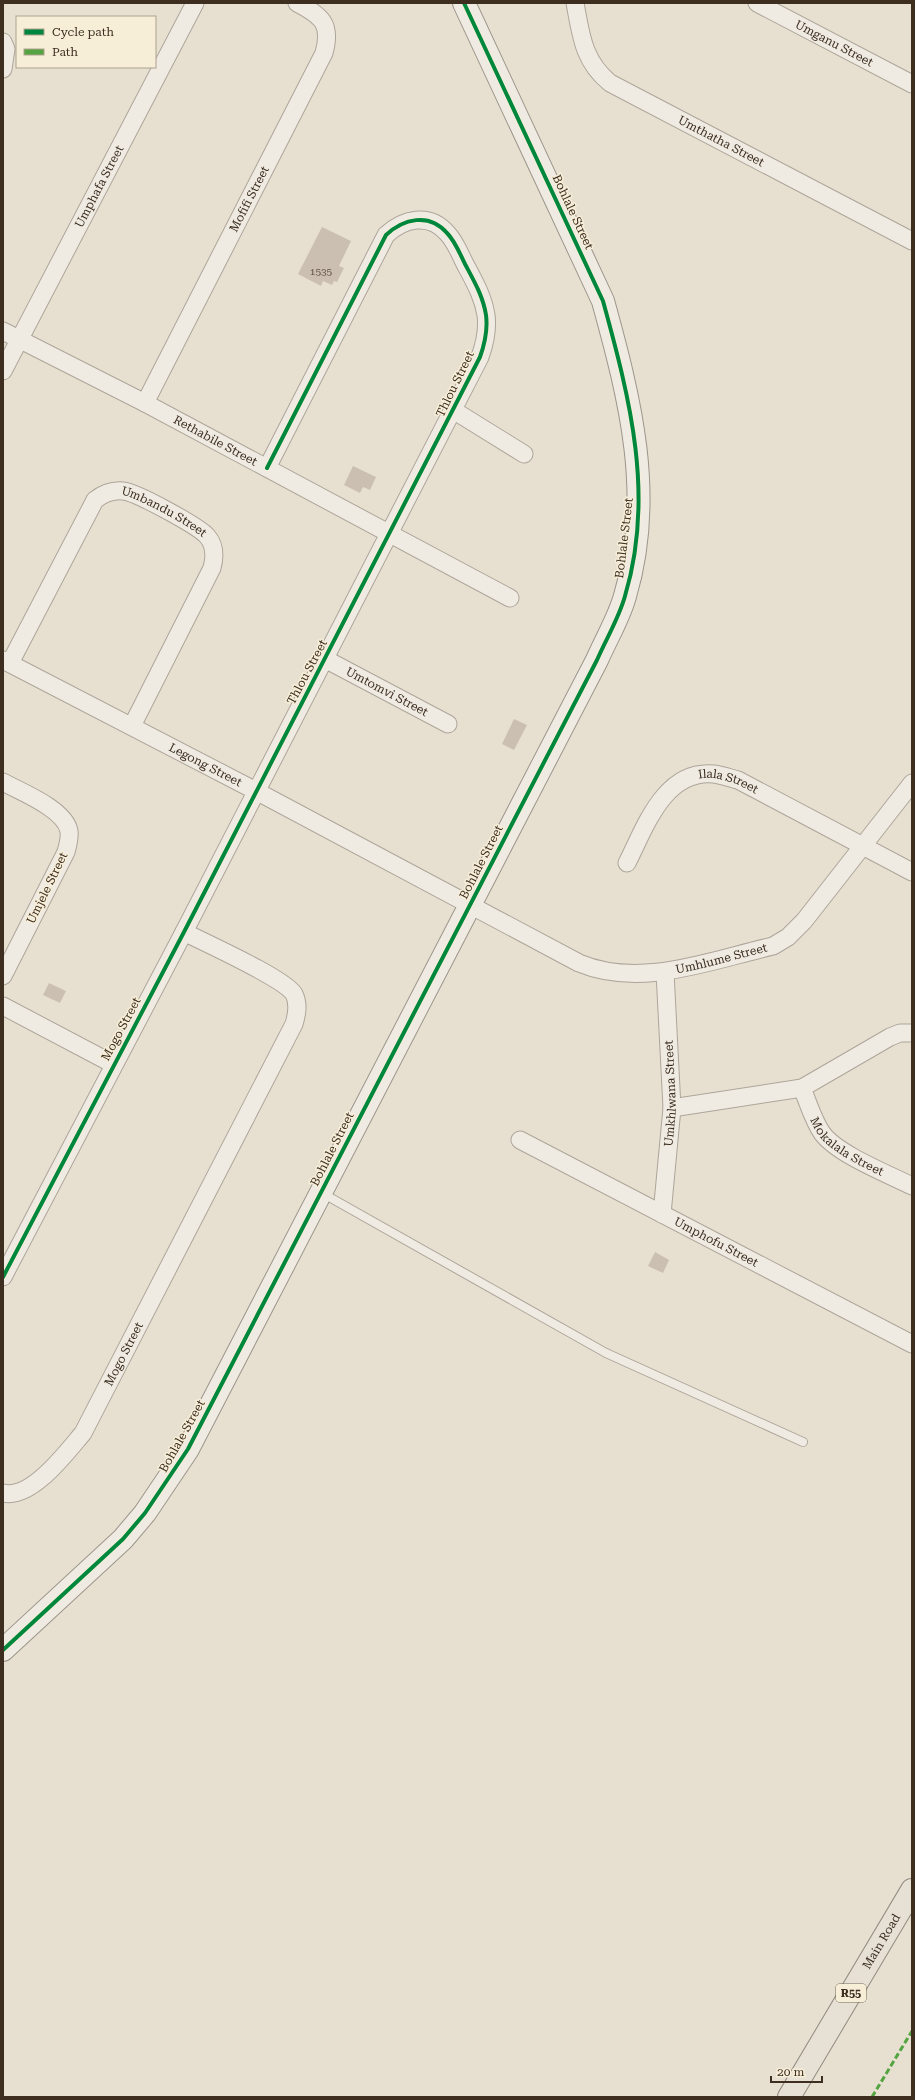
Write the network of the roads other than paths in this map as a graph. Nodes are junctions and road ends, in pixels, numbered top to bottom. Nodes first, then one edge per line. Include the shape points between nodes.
1 (195, 3) edge
2 (297, 3) edge
3 (464, 3) edge
4 (575, 3) edge
5 (757, 3) edge
6 (4, 46) edge
7 (3, 69) edge
8 (912, 84) edge
9 (912, 241) edge
10 (3, 332) edge
11 (19, 340) junction
12 (3, 371) edge
13 (144, 403) junction
14 (453, 410) junction
15 (524, 454) dead end
16 (267, 468) junction
17 (389, 533) junction
18 (510, 598) dead end
19 (325, 659) junction
20 (6, 661) edge
21 (448, 724) dead end
22 (132, 726) junction
23 (3, 782) edge
24 (912, 783) edge
25 (256, 791) junction
26 (862, 846) junction
27 (627, 863) dead end
28 (912, 872) edge
29 (470, 905) junction
30 (184, 932) junction
31 (665, 972) junction
32 (3, 976) edge
33 (3, 1006) edge
34 (912, 1033) edge
35 (113, 1064) junction
36 (802, 1088) junction
37 (672, 1108) junction
38 (520, 1140) dead end
39 (912, 1186) edge
40 (321, 1193) junction
41 (662, 1214) junction
42 (3, 1277) edge
43 (912, 1344) edge
44 (802, 1442) dead end
45 (3, 1493) edge
46 (3, 1650) edge
47 (912, 1890) edge
48 (789, 2097) edge

1 - 11 street, Umphafa Street
2 - 13 street, Mofifi Street via 325,24 327,34 324,53
3 - 29 street, Bohlale Street via 603,301 631,410 640,491 633,562 625,597 597,660
4 - 9 street, Umthatha Street via 583,44 590,62 610,83
5 - 8 street, Umganu Street
6 - 7 street
10 - 11 street, Rethabile Street
11 - 12 street, Umphafa Street
11 - 13 street, Rethabile Street
13 - 16 street, Rethabile Street
14 - 15 street
14 - 16 street, Thlou Street via 480,357 485,341 487,328 483,301 447,233 434,222 412,220 401,223 386,235
14 - 17 street, Thlou Street
16 - 17 street, Rethabile Street
17 - 18 street, Rethabile Street
17 - 19 street, Thlou Street
19 - 21 street, Umtomvi Street
19 - 25 street, Thlou Street
20 - 22 street, Legong Street
20 - 22 street, Umbandu Street via 95,500 113,490 139,495 201,531 212,544 214,560
22 - 25 street, Legong Street
23 - 32 street, Umjele Street via 56,811 64,820 69,840 66,852
24 - 26 street, Umhlume Street
25 - 29 street, Legong Street
25 - 30 street, Mogo Street
26 - 27 street, Ilala Street via 738,780 713,774 683,780 673,786 656,808
26 - 28 street, Ilala Street
26 - 31 street, Umhlume Street via 804,921 788,937 773,946
29 - 31 street, Umhlume Street via 529,938 593,969 607,972
29 - 40 street, Bohlale Street
30 - 35 street, Mogo Street
30 - 45 street, Mogo Street via 288,987 297,1004 294,1024 83,1433 35,1484 16,1494
31 - 37 street, Umkhlwana Street
33 - 35 street
34 - 36 street via 900,1033 890,1037
35 - 42 street, Mogo Street
36 - 37 street
36 - 39 street, Mokalala Street via 818,1125 829,1142
37 - 41 street, Umkhlwana Street
38 - 41 street, Umphofu Street
40 - 44 lane via 606,1353
40 - 46 street, Bohlale Street via 206,1416 167,1483 123,1539
41 - 43 street, Umphofu Street
47 - 48 main road, Main Road / R55

